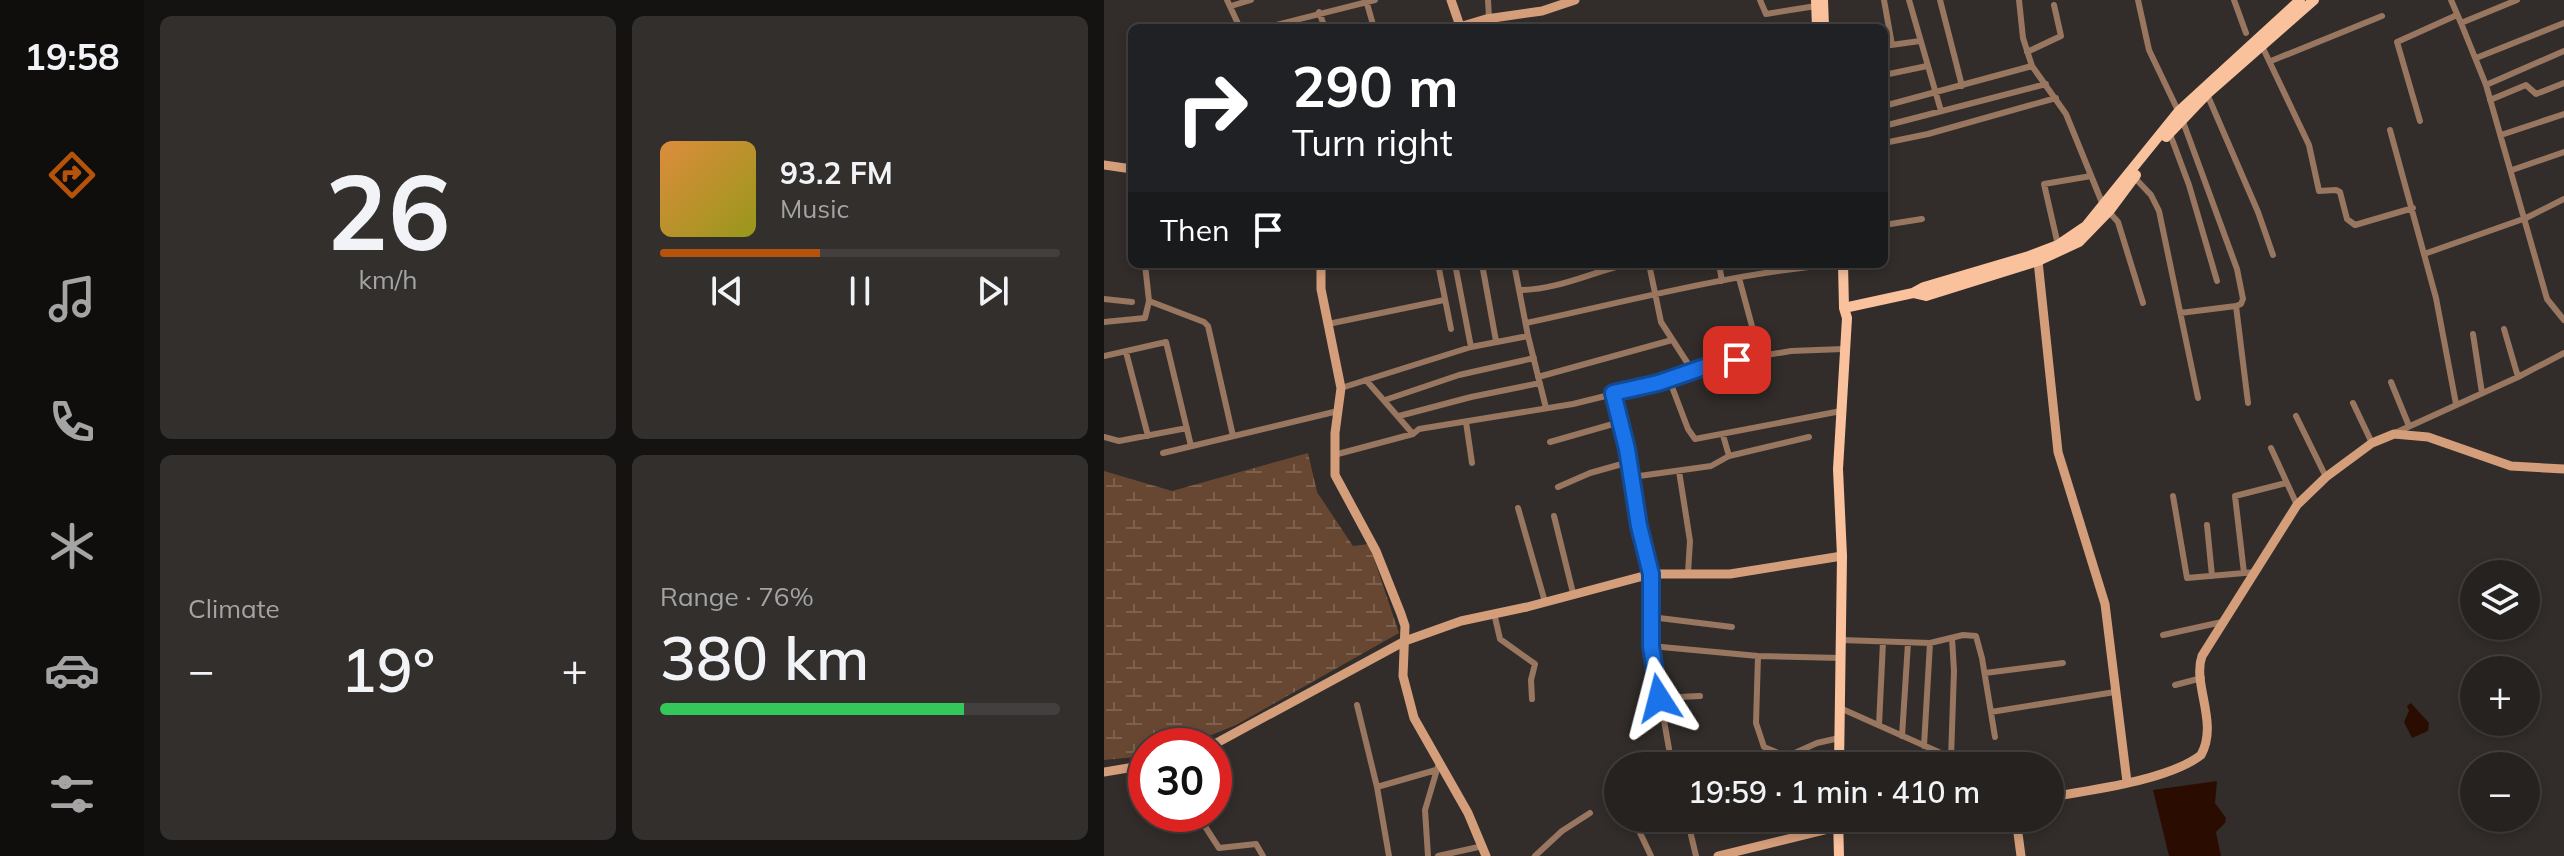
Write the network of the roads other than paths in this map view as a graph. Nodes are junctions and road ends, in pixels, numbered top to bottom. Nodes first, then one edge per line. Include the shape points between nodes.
1 (1251, 0) edge
2 (1334, 0) edge
3 (1375, 0) edge
4 (1451, 0) edge
5 (1488, 0) edge
6 (1575, 0) edge
7 (1760, 0) edge
8 (1884, 0) edge
9 (1909, 0) edge
10 (1940, 0) edge
11 (2019, 0) edge
12 (2138, 0) edge
13 (2234, 0) edge
14 (2451, 0) edge
15 (2517, 0) edge
16 (1366, 1) edge
17 (1818, 2) edge
18 (2306, 2) edge
19 (1229, 3) edge
20 (2054, 5) dead end
21 (1336, 8) junction
22 (1319, 12) junction
23 (2457, 15) junction
24 (2382, 16) dead end
25 (1489, 18) junction
26 (2461, 23) junction
27 (2564, 23) edge
28 (1238, 24) edge
29 (1295, 24) edge
30 (1324, 24) edge
31 (1373, 24) edge
32 (1458, 24) edge
33 (1469, 24) edge
34 (1817, 24) edge
35 (1823, 24) edge
36 (2246, 33) dead end
37 (1920, 41) junction
38 (2259, 41) junction
39 (1892, 45) junction
40 (1888, 46) edge
41 (2564, 51) edge
42 (2027, 52) junction
43 (2476, 58) junction
44 (2271, 61) junction
45 (1927, 66) junction
46 (2032, 66) junction
47 (1888, 74) edge
48 (2564, 83) edge
49 (2046, 84) junction
50 (2486, 85) junction
51 (1962, 86) junction
52 (1935, 93) junction
53 (2207, 94) junction
54 (2056, 98) junction
55 (2490, 100) junction
56 (1888, 105) edge
57 (1941, 111) junction
58 (2564, 114) edge
59 (2181, 115) junction
60 (2420, 121) dead end
61 (1888, 125) edge
62 (2390, 130) dead end
63 (2170, 134) junction
64 (2501, 135) junction
65 (1888, 142) edge
66 (2564, 152) edge
67 (1104, 165) edge
68 (1128, 168) edge
69 (2512, 170) junction
70 (2091, 176) junction
71 (2134, 177) junction
72 (2564, 199) edge
73 (2107, 207) junction
74 (2413, 208) junction
75 (2526, 218) junction
76 (1922, 219) dead end
77 (1888, 224) edge
78 (2058, 245) junction
79 (2424, 254) junction
80 (2273, 255) dead end
81 (2038, 261) junction
82 (1145, 268) edge
83 (1321, 268) edge
84 (1439, 268) edge
85 (1456, 268) edge
86 (1483, 268) edge
87 (1515, 268) edge
88 (1615, 268) edge
89 (1650, 268) edge
90 (1720, 268) edge
91 (1794, 268) edge
92 (1843, 268) edge
93 (1844, 268) edge
94 (1739, 278) junction
95 (1722, 281) junction
96 (2217, 281) dead end
97 (1850, 289) junction
98 (1519, 290) junction
99 (1913, 293) junction
100 (1653, 295) junction
101 (1104, 299) edge
102 (1444, 300) junction
103 (1149, 301) junction
104 (1132, 302) dead end
105 (2143, 303) dead end
106 (1865, 304) junction
107 (2236, 306) junction
108 (1847, 311) junction
109 (2180, 313) junction
110 (2564, 320) edge
111 (1104, 322) edge
112 (1526, 323) junction
113 (1328, 324) junction
114 (1451, 329) dead end
115 (2504, 329) dead end
116 (2473, 334) dead end
117 (1528, 336) junction
118 (1672, 340) junction
119 (1496, 341) junction
120 (1471, 347) junction
121 (1843, 349) junction
122 (1126, 352) junction
123 (2564, 353) edge
124 (1104, 356) edge
125 (1760, 356) junction
126 (1534, 358) junction
127 (1692, 370) junction
128 (2518, 377) junction
129 (1669, 379) junction
130 (1366, 380) junction
131 (1539, 380) junction
132 (2391, 382) dead end
133 (1341, 388) junction
134 (1613, 393) junction
135 (2482, 393) junction
136 (2198, 398) dead end
137 (1385, 400) junction
138 (2248, 403) dead end
139 (2353, 403) dead end
140 (2456, 404) junction
141 (1546, 408) junction
142 (1339, 411) junction
143 (1841, 411) junction
144 (1399, 416) junction
145 (2296, 416) dead end
146 (1466, 422) junction
147 (1620, 422) junction
148 (2409, 426) junction
149 (1187, 428) junction
150 (1413, 434) junction
151 (2394, 434) junction
152 (1723, 435) junction
153 (1148, 436) junction
154 (1233, 436) junction
155 (1104, 437) edge
156 (1809, 437) dead end
157 (1550, 442) dead end
158 (2372, 443) junction
159 (1191, 446) junction
160 (2271, 448) dead end
161 (1163, 453) dead end
162 (1334, 455) junction
163 (1729, 456) junction
164 (1629, 462) junction
165 (1472, 463) dead end
166 (2564, 469) edge
167 (1679, 471) junction
168 (1632, 477) junction
169 (2326, 477) junction
170 (2286, 483) junction
171 (1558, 487) dead end
172 (2173, 496) dead end
173 (2297, 505) junction
174 (1518, 508) dead end
175 (1554, 516) dead end
176 (2207, 525) dead end
177 (1842, 556) junction
178 (2256, 572) junction
179 (1688, 573) junction
180 (2244, 573) junction
181 (1651, 574) junction
182 (2212, 576) junction
183 (1573, 593) junction
184 (1545, 602) junction
185 (1494, 613) junction
186 (1651, 617) junction
187 (2222, 622) junction
188 (1732, 627) dead end
189 (2163, 635) dead end
190 (1952, 638) junction
191 (1841, 640) junction
192 (1405, 641) junction
193 (1883, 642) junction
194 (1908, 643) junction
195 (1930, 643) junction
196 (1651, 646) junction
197 (1758, 656) junction
198 (1841, 658) junction
199 (2063, 663) dead end
200 (1985, 673) junction
201 (2202, 678) junction
202 (2175, 685) dead end
203 (2115, 692) junction
204 (1700, 696) dead end
205 (1659, 698) junction
206 (1532, 699) dead end
207 (1357, 705) dead end
208 (1840, 708) junction
209 (1991, 712) junction
210 (1879, 725) junction
211 (1232, 735) edge
212 (1902, 736) junction
213 (1995, 737) dead end
214 (1839, 738) junction
215 (1924, 746) junction
216 (1669, 752) edge
217 (1776, 752) edge
218 (1797, 752) edge
219 (1839, 752) edge
220 (1938, 752) edge
221 (1951, 752) edge
222 (1438, 766) junction
223 (1128, 768) edge
224 (1104, 772) edge
225 (2127, 782) junction
226 (1377, 787) junction
227 (2064, 794) edge
228 (1590, 813) dead end
229 (1209, 832) edge
230 (1641, 832) edge
231 (1690, 832) edge
232 (1810, 832) edge
233 (1838, 832) edge
234 (2018, 832) edge
235 (1484, 851) edge
236 (1754, 852) edge
237 (1452, 854) edge
238 (1263, 856) edge
239 (1389, 856) edge
240 (1428, 856) edge
241 (1438, 856) edge
242 (1535, 856) edge
243 (1651, 856) edge
244 (1696, 856) edge
245 (1718, 856) edge
246 (1839, 856) edge
247 (2021, 856) edge

1 - 19 street
2 - 21 street
3 - 16 street
4 - 32 street
5 - 25 street
6 - 25 street via 1542,11
7 - 17 street via 1766,14
8 - 39 street
9 - 37 street
10 - 51 street
11 - 42 street
12 - 59 street via 2149,50
13 - 36 street
14 - 23 street
15 - 26 street
16 - 21 street
16 - 31 street
17 - 34 main road
17 - 35 main road
18 - 38 main road
19 - 28 street
20 - 42 street via 2061,36
21 - 22 street
22 - 29 street
22 - 30 street
23 - 26 street
23 - 60 street via 2397,42
24 - 44 street
25 - 33 street
26 - 43 street
27 - 43 street
37 - 39 street
37 - 45 street
38 - 44 street
38 - 53 main road
38 - 59 main road
39 - 40 street
41 - 50 street
42 - 46 street
43 - 50 street
44 - 74 street via 2309,145 2318,190 2340,192 2351,224
45 - 47 street
45 - 52 street
46 - 49 street
46 - 51 street
48 - 55 street via 2536,94 2526,85
49 - 54 street
49 - 57 street
50 - 55 street
51 - 52 street
52 - 56 street
52 - 57 street
53 - 59 main road
53 - 80 street
54 - 65 street
54 - 70 street
55 - 64 street
57 - 61 street
58 - 64 street
59 - 63 main road
59 - 73 main road
59 - 107 street via 2237,269 2243,302
62 - 74 street
63 - 71 main road
63 - 96 street
64 - 69 street
66 - 69 street
67 - 68 street
69 - 75 street
70 - 73 street
70 - 78 street via 2044,184
71 - 73 main road
71 - 109 street via 2159,211
72 - 75 street
73 - 78 main road
73 - 81 main road via 2079,242
73 - 105 street via 2118,222
74 - 79 street
75 - 79 street
75 - 110 street via 2547,299
76 - 77 street
78 - 99 main road
79 - 140 street
81 - 99 main road via 1926,296
81 - 203 street via 2058,452 2105,604
82 - 103 street
83 - 113 street
84 - 102 street
85 - 120 street
86 - 119 street
87 - 98 street
88 - 98 street via 1552,287
89 - 100 street
90 - 95 street
91 - 94 street
92 - 108 main road
93 - 97 main road
94 - 95 street
94 - 125 street
95 - 100 street
97 - 106 main road
97 - 108 main road
98 - 112 street
99 - 106 main road
100 - 112 street
100 - 118 street
101 - 104 street
102 - 113 street
102 - 114 street
103 - 111 street via 1145,318
103 - 154 street via 1208,326
106 - 108 main road
107 - 109 street
107 - 138 street
108 - 121 main road
109 - 136 street
112 - 117 street
113 - 133 street
115 - 128 street
116 - 135 street
117 - 119 street
117 - 126 street
118 - 127 street
118 - 131 street
119 - 120 street
120 - 130 street
121 - 125 street
121 - 143 main road
122 - 124 street
122 - 149 street via 1166,342
122 - 153 street
123 - 128 street
125 - 127 street
126 - 131 street
126 - 137 street
127 - 129 street
128 - 135 street
129 - 134 street
129 - 152 street via 1692,438
130 - 133 street
130 - 137 street
131 - 141 street
131 - 144 street
132 - 148 street
133 - 142 street
134 - 141 street
134 - 147 street
135 - 140 street
137 - 144 street
139 - 158 street
140 - 148 street
141 - 146 street
142 - 154 street
142 - 162 street
143 - 152 street
143 - 177 main road
144 - 150 street
145 - 169 street
146 - 150 street
146 - 165 street
147 - 157 street
147 - 164 street
148 - 151 street
149 - 153 street
149 - 159 street
150 - 162 street
151 - 158 street
151 - 166 street via 2440,440 2511,466
152 - 163 street
153 - 155 street via 1119,441
154 - 159 street
156 - 163 street
158 - 169 street
159 - 161 street
160 - 170 street
162 - 192 street via 1335,475 1376,551 1405,626
163 - 167 street via 1711,466
164 - 168 street
164 - 171 street
167 - 168 street
167 - 179 street via 1690,541
168 - 181 street
169 - 173 street
170 - 173 street
170 - 180 street via 2235,496
172 - 182 street via 2187,578
173 - 178 street
174 - 184 street
175 - 183 street
176 - 182 street
177 - 179 street via 1730,574
177 - 191 main road
178 - 180 street
178 - 187 street
179 - 181 street
180 - 182 street
181 - 183 street
181 - 186 street
183 - 184 street
184 - 185 street
185 - 192 street
185 - 206 street via 1500,639 1535,664
186 - 188 street
186 - 196 street
187 - 189 street
187 - 201 street via 2200,661
190 - 195 street
190 - 200 street via 1976,636
190 - 221 street
191 - 193 street
191 - 198 main road
192 - 211 street
192 - 222 street via 1402,663 1408,702
193 - 194 street
193 - 210 street
194 - 195 street
194 - 212 street
195 - 215 street
196 - 197 street
196 - 205 street
197 - 198 street
197 - 217 street via 1758,734 1764,747
198 - 208 main road
199 - 200 street
200 - 209 street
201 - 202 street
201 - 225 street via 2207,741 2201,755 2175,769
203 - 209 street
203 - 225 street
204 - 205 street
205 - 216 street
207 - 226 street
208 - 210 street
208 - 214 main road
209 - 213 street
210 - 212 street
212 - 215 street
214 - 218 street
214 - 219 main road
215 - 220 street
222 - 226 street
222 - 235 street via 1468,813
222 - 240 street via 1425,810
223 - 224 street
225 - 227 street
226 - 239 street
228 - 242 street
229 - 238 street via 1219,848 1256,844
230 - 243 street
231 - 244 street
232 - 236 street
233 - 246 main road
234 - 247 street
235 - 237 street
236 - 245 street
237 - 241 street

